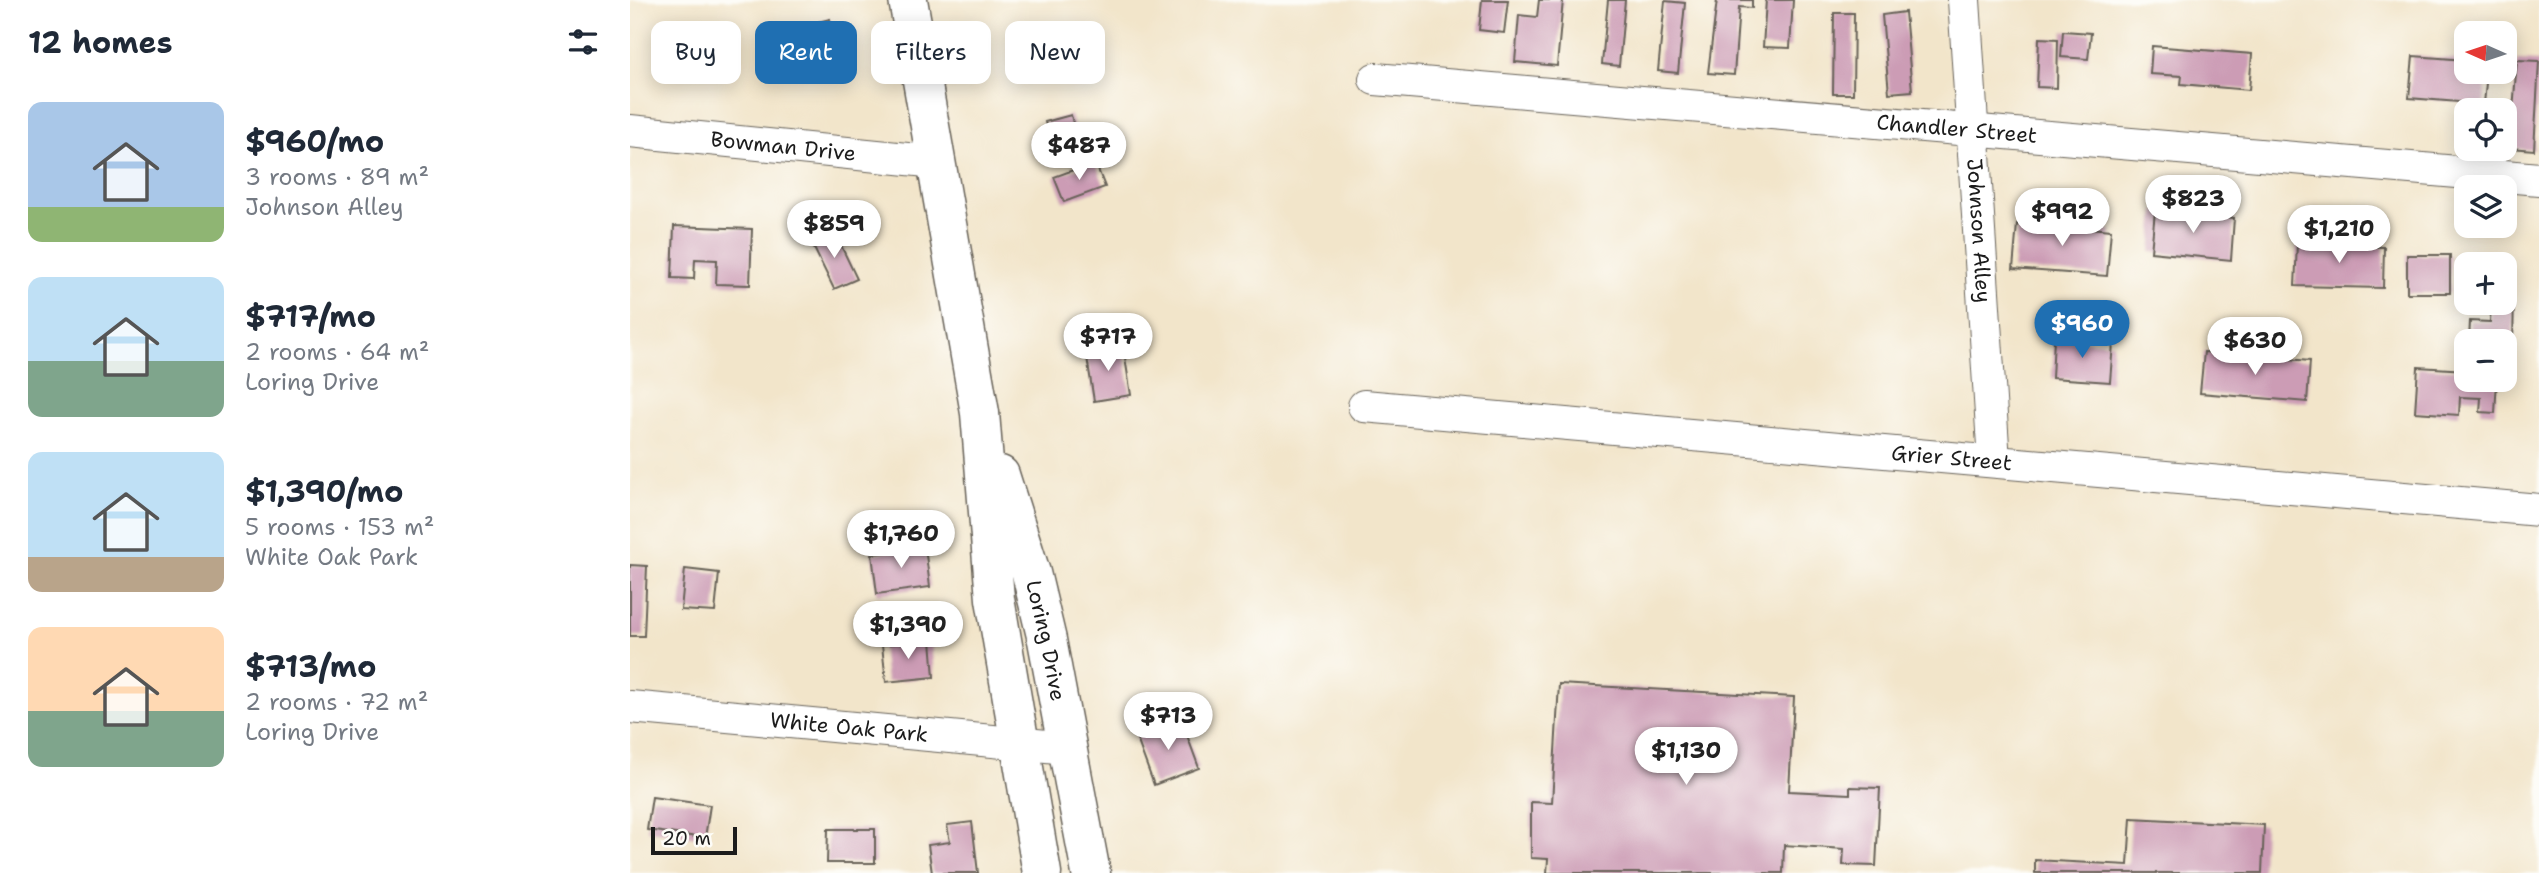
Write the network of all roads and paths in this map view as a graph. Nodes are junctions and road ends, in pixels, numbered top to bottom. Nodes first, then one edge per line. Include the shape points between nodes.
1 (908, 0) edge
2 (1964, 0) edge
3 (1376, 79) dead end
4 (630, 131) edge
5 (1973, 131) junction
6 (937, 162) junction
7 (2539, 179) edge
8 (1364, 406) dead end
9 (980, 413) junction
10 (1994, 461) junction
11 (2539, 510) edge
12 (630, 707) edge
13 (1019, 743) junction
14 (1068, 748) junction
15 (1042, 873) edge
16 (1091, 873) edge

1 - 6 street, Loring Drive
2 - 5 street, Johnson Alley
3 - 5 street, Chandler Street
4 - 6 street, Bowman Drive
5 - 7 street, Chandler Street
5 - 10 street, Johnson Alley
6 - 9 street, Loring Drive
8 - 10 street, Grier Street
9 - 13 street, Loring Drive via 995,599
9 - 14 street, Loring Drive via 1031,573
10 - 11 street, Grier Street
12 - 13 street, White Oak Park
13 - 14 street, White Oak Park
13 - 15 street, Loring Drive
14 - 16 street, Loring Drive

